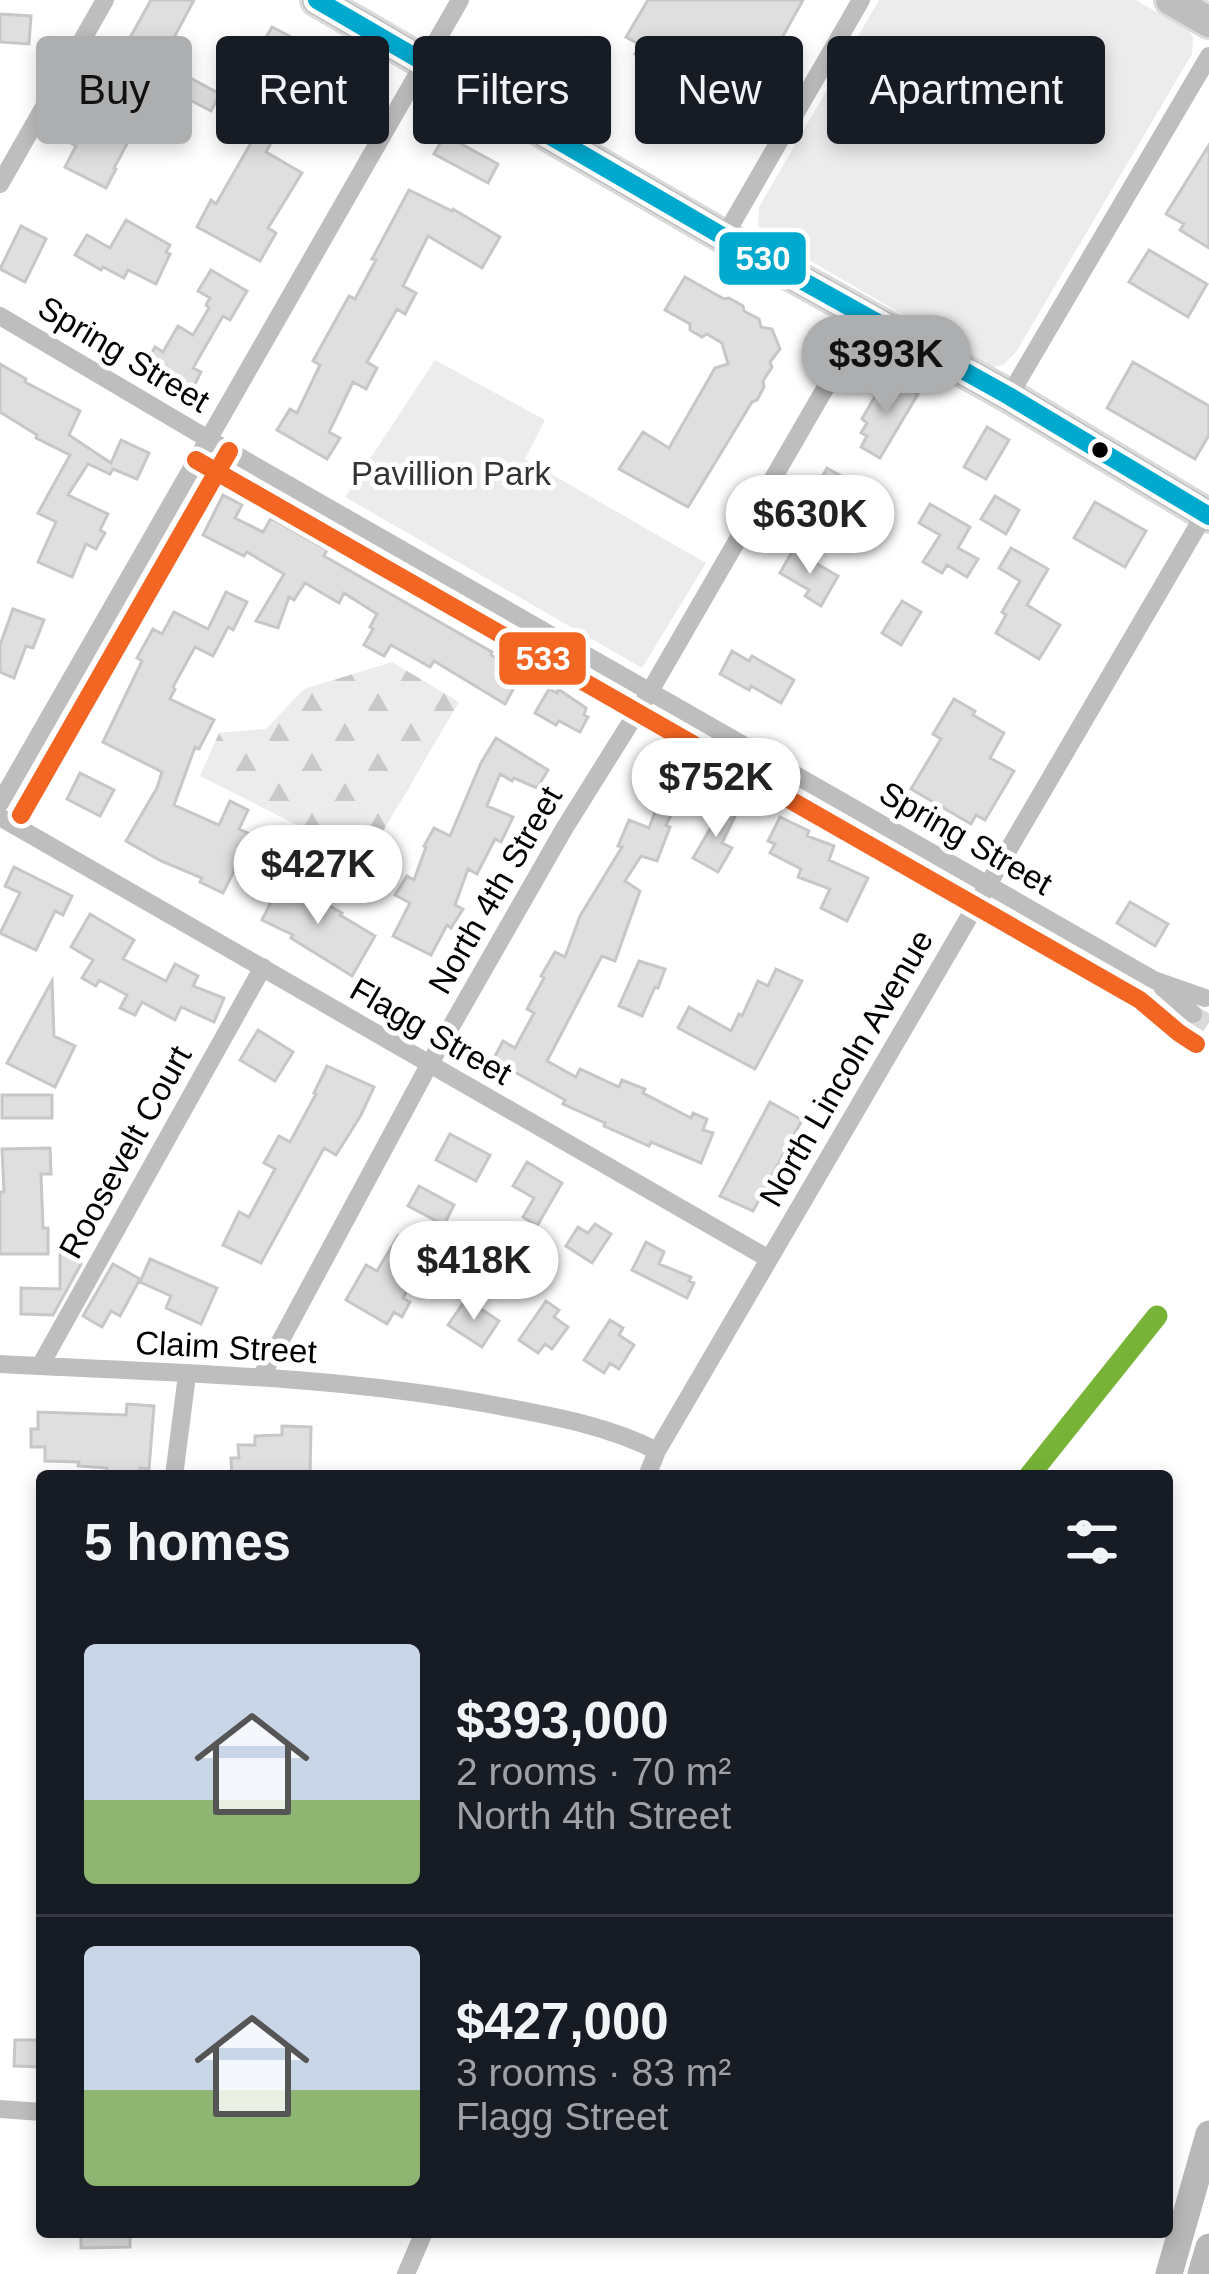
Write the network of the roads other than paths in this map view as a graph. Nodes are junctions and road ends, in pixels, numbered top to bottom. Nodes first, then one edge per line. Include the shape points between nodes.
1 (105, 0) edge
2 (317, 0) edge
3 (460, 0) edge
4 (861, 0) edge
5 (1171, 0) edge
6 (1209, 22) edge
7 (439, 36) edge
8 (1209, 56) edge
9 (413, 57) edge
10 (413, 82) edge
11 (564, 144) edge
12 (0, 184) edge
13 (724, 237) junction
14 (0, 316) edge
15 (867, 316) junction
16 (1009, 396) junction
17 (208, 439) junction
18 (1208, 512) edge
19 (650, 693) junction
20 (0, 803) edge
21 (0, 817) edge
22 (988, 885) junction
23 (262, 967) junction
24 (1154, 980) junction
25 (1205, 998) tunnel mouth
26 (1193, 1014) tunnel mouth
27 (429, 1066) junction
28 (769, 1259) junction
29 (0, 1364) edge
30 (40, 1366) junction
31 (187, 1375) junction
32 (261, 1377) junction
33 (657, 1451) junction
34 (175, 1470) edge
35 (649, 1470) edge
36 (0, 2109) edge
37 (36, 2112) edge
38 (1209, 2134) edge
39 (421, 2238) edge
40 (1209, 2247) edge
41 (406, 2274) edge
42 (1169, 2274) edge
43 (1201, 2274) edge

1 - 12 street
2 - 9 main road
3 - 7 street
4 - 13 street
5 - 6 main road
8 - 16 street
10 - 17 street
11 - 13 main road
13 - 15 main road
14 - 17 street, Spring Street
15 - 16 main road
15 - 19 street, North 4th Street
16 - 18 main road
17 - 19 street, Spring Street
17 - 20 street
18 - 22 street, North Lincoln Avenue
19 - 22 street, Spring Street
19 - 27 street, North 4th Street
21 - 23 street, Flagg Street
22 - 24 street, Spring Street
22 - 28 street, North Lincoln Avenue
23 - 27 street, Flagg Street
23 - 30 street, Roosevelt Court
24 - 25 street, Spring Street
24 - 26 street, Spring Street
27 - 28 street, Flagg Street
27 - 32 street, North 4th Street
28 - 33 street, North Lincoln Avenue
29 - 30 street, Claim Street
30 - 31 street, Claim Street
31 - 32 street, Claim Street
31 - 34 street
32 - 33 street, Claim Street via 436,1394 590,1426
33 - 35 street, North Lincoln Avenue
36 - 37 street
38 - 42 main road
39 - 41 street
40 - 43 main road

